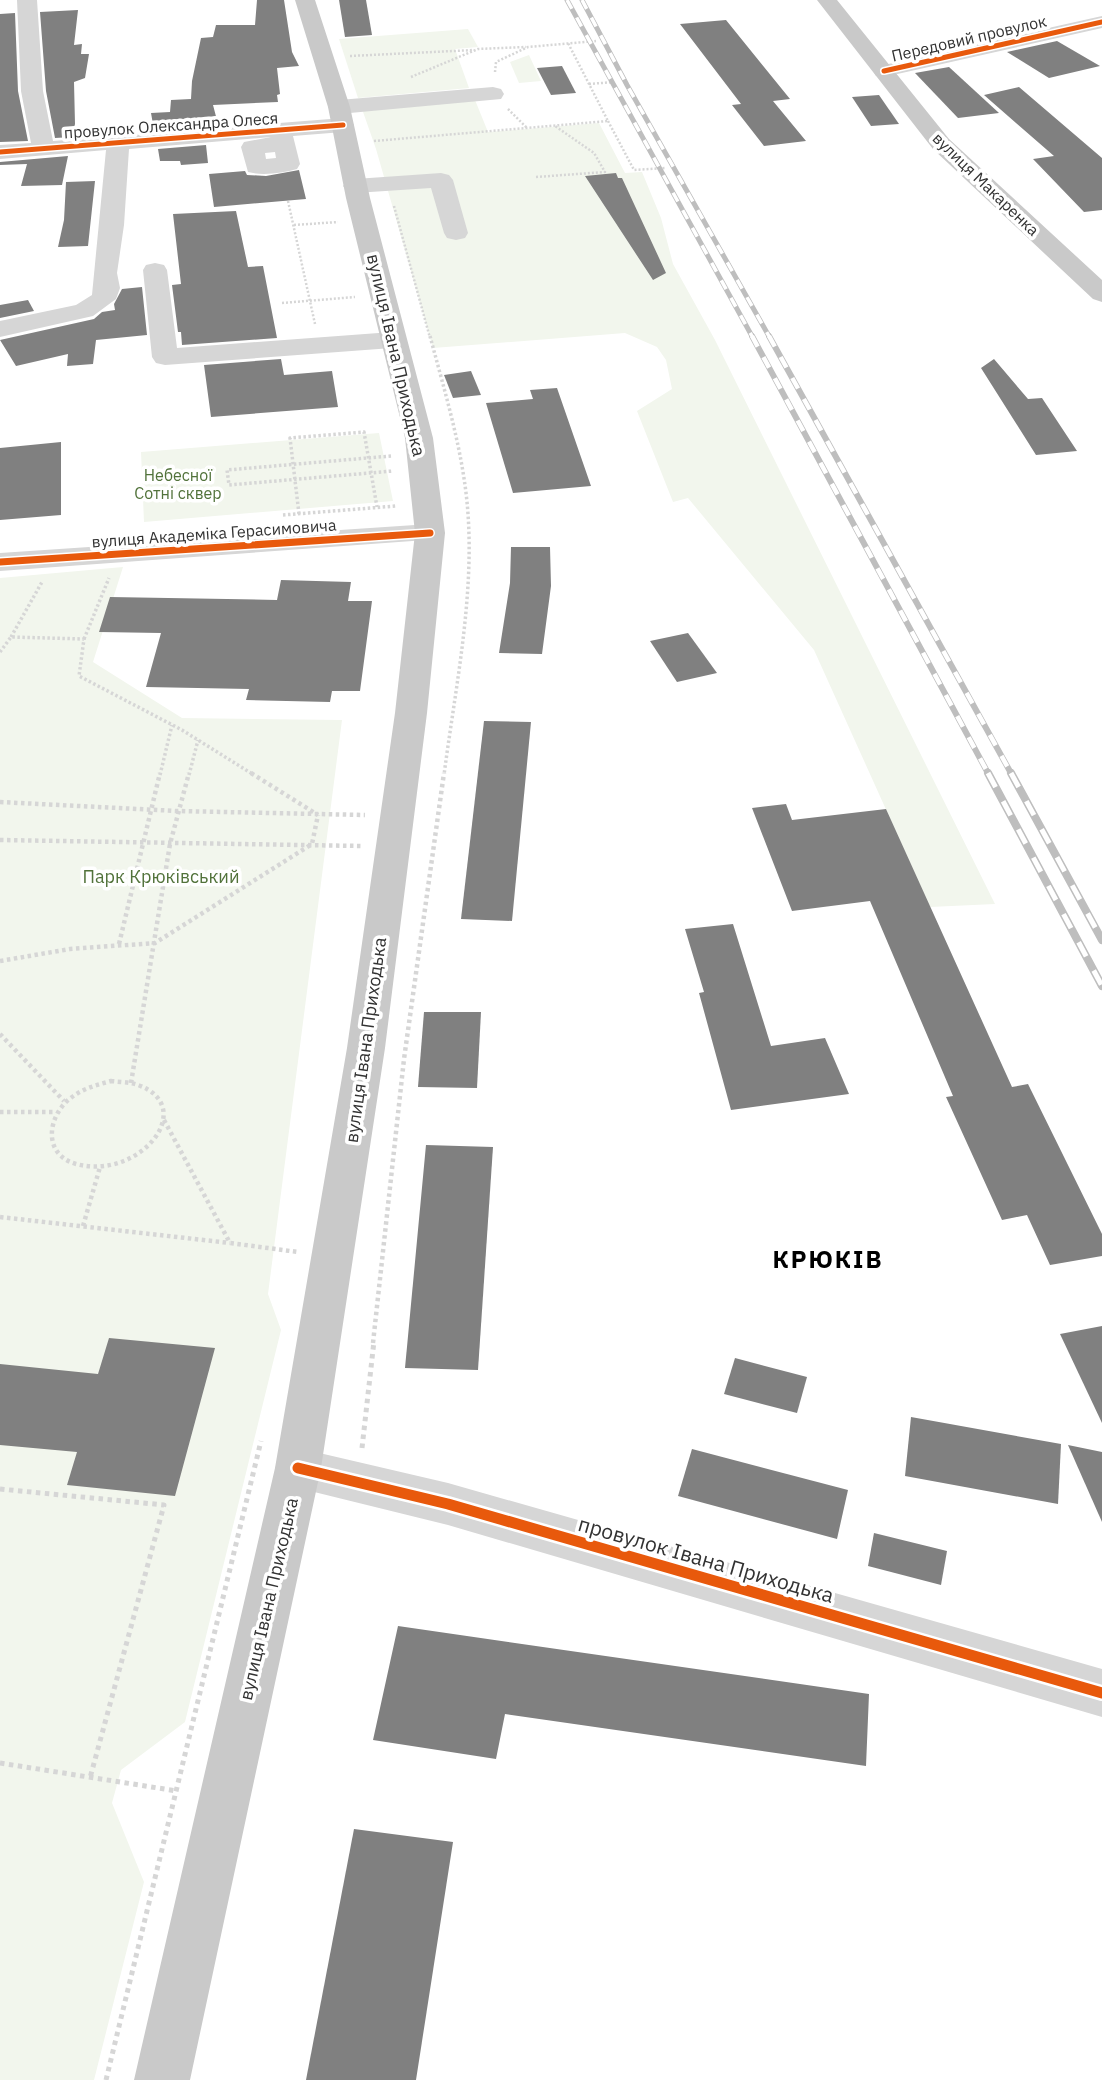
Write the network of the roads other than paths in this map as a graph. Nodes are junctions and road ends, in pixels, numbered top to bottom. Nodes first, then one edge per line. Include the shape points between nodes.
1 (27, 0) edge
2 (305, 0) edge
3 (827, 0) edge
4 (1102, 22) edge
5 (884, 71) junction
6 (493, 94) road end
7 (341, 116) junction
8 (118, 142) junction
9 (43, 147) junction
10 (0, 152) edge
11 (355, 186) junction
12 (456, 233) dead end
13 (155, 270) dead end
14 (1102, 294) edge
15 (0, 329) edge
16 (379, 341) junction
17 (415, 533) junction
18 (0, 562) edge
19 (298, 1468) junction
20 (1102, 1693) edge
21 (162, 2080) edge

1 - 9 street via 32,91
2 - 7 main road, вулиця Івана Приходька
3 - 5 main road, вулиця Макаренка
4 - 5 street, Передовий провулок
5 - 14 main road, вулиця Макаренка via 941,144
6 - 7 street, провулок Олександра Олеся
7 - 8 street, провулок Олександра Олеся via 283,138
7 - 11 main road, вулиця Івана Приходька
8 - 9 street, провулок Олександра Олеся
8 - 15 street via 105,294 93,308
9 - 10 street, провулок Олександра Олеся
11 - 12 street via 441,180
11 - 16 main road, вулиця Івана Приходька
13 - 16 street via 165,357
16 - 17 main road, вулиця Івана Приходька via 419,438
17 - 18 street, вулиця Академіка Герасимовича
17 - 19 main road, вулиця Івана Приходька via 411,713 366,1048
19 - 20 street, провулок Івана Приходька via 448,1504
19 - 21 main road, вулиця Івана Приходька

